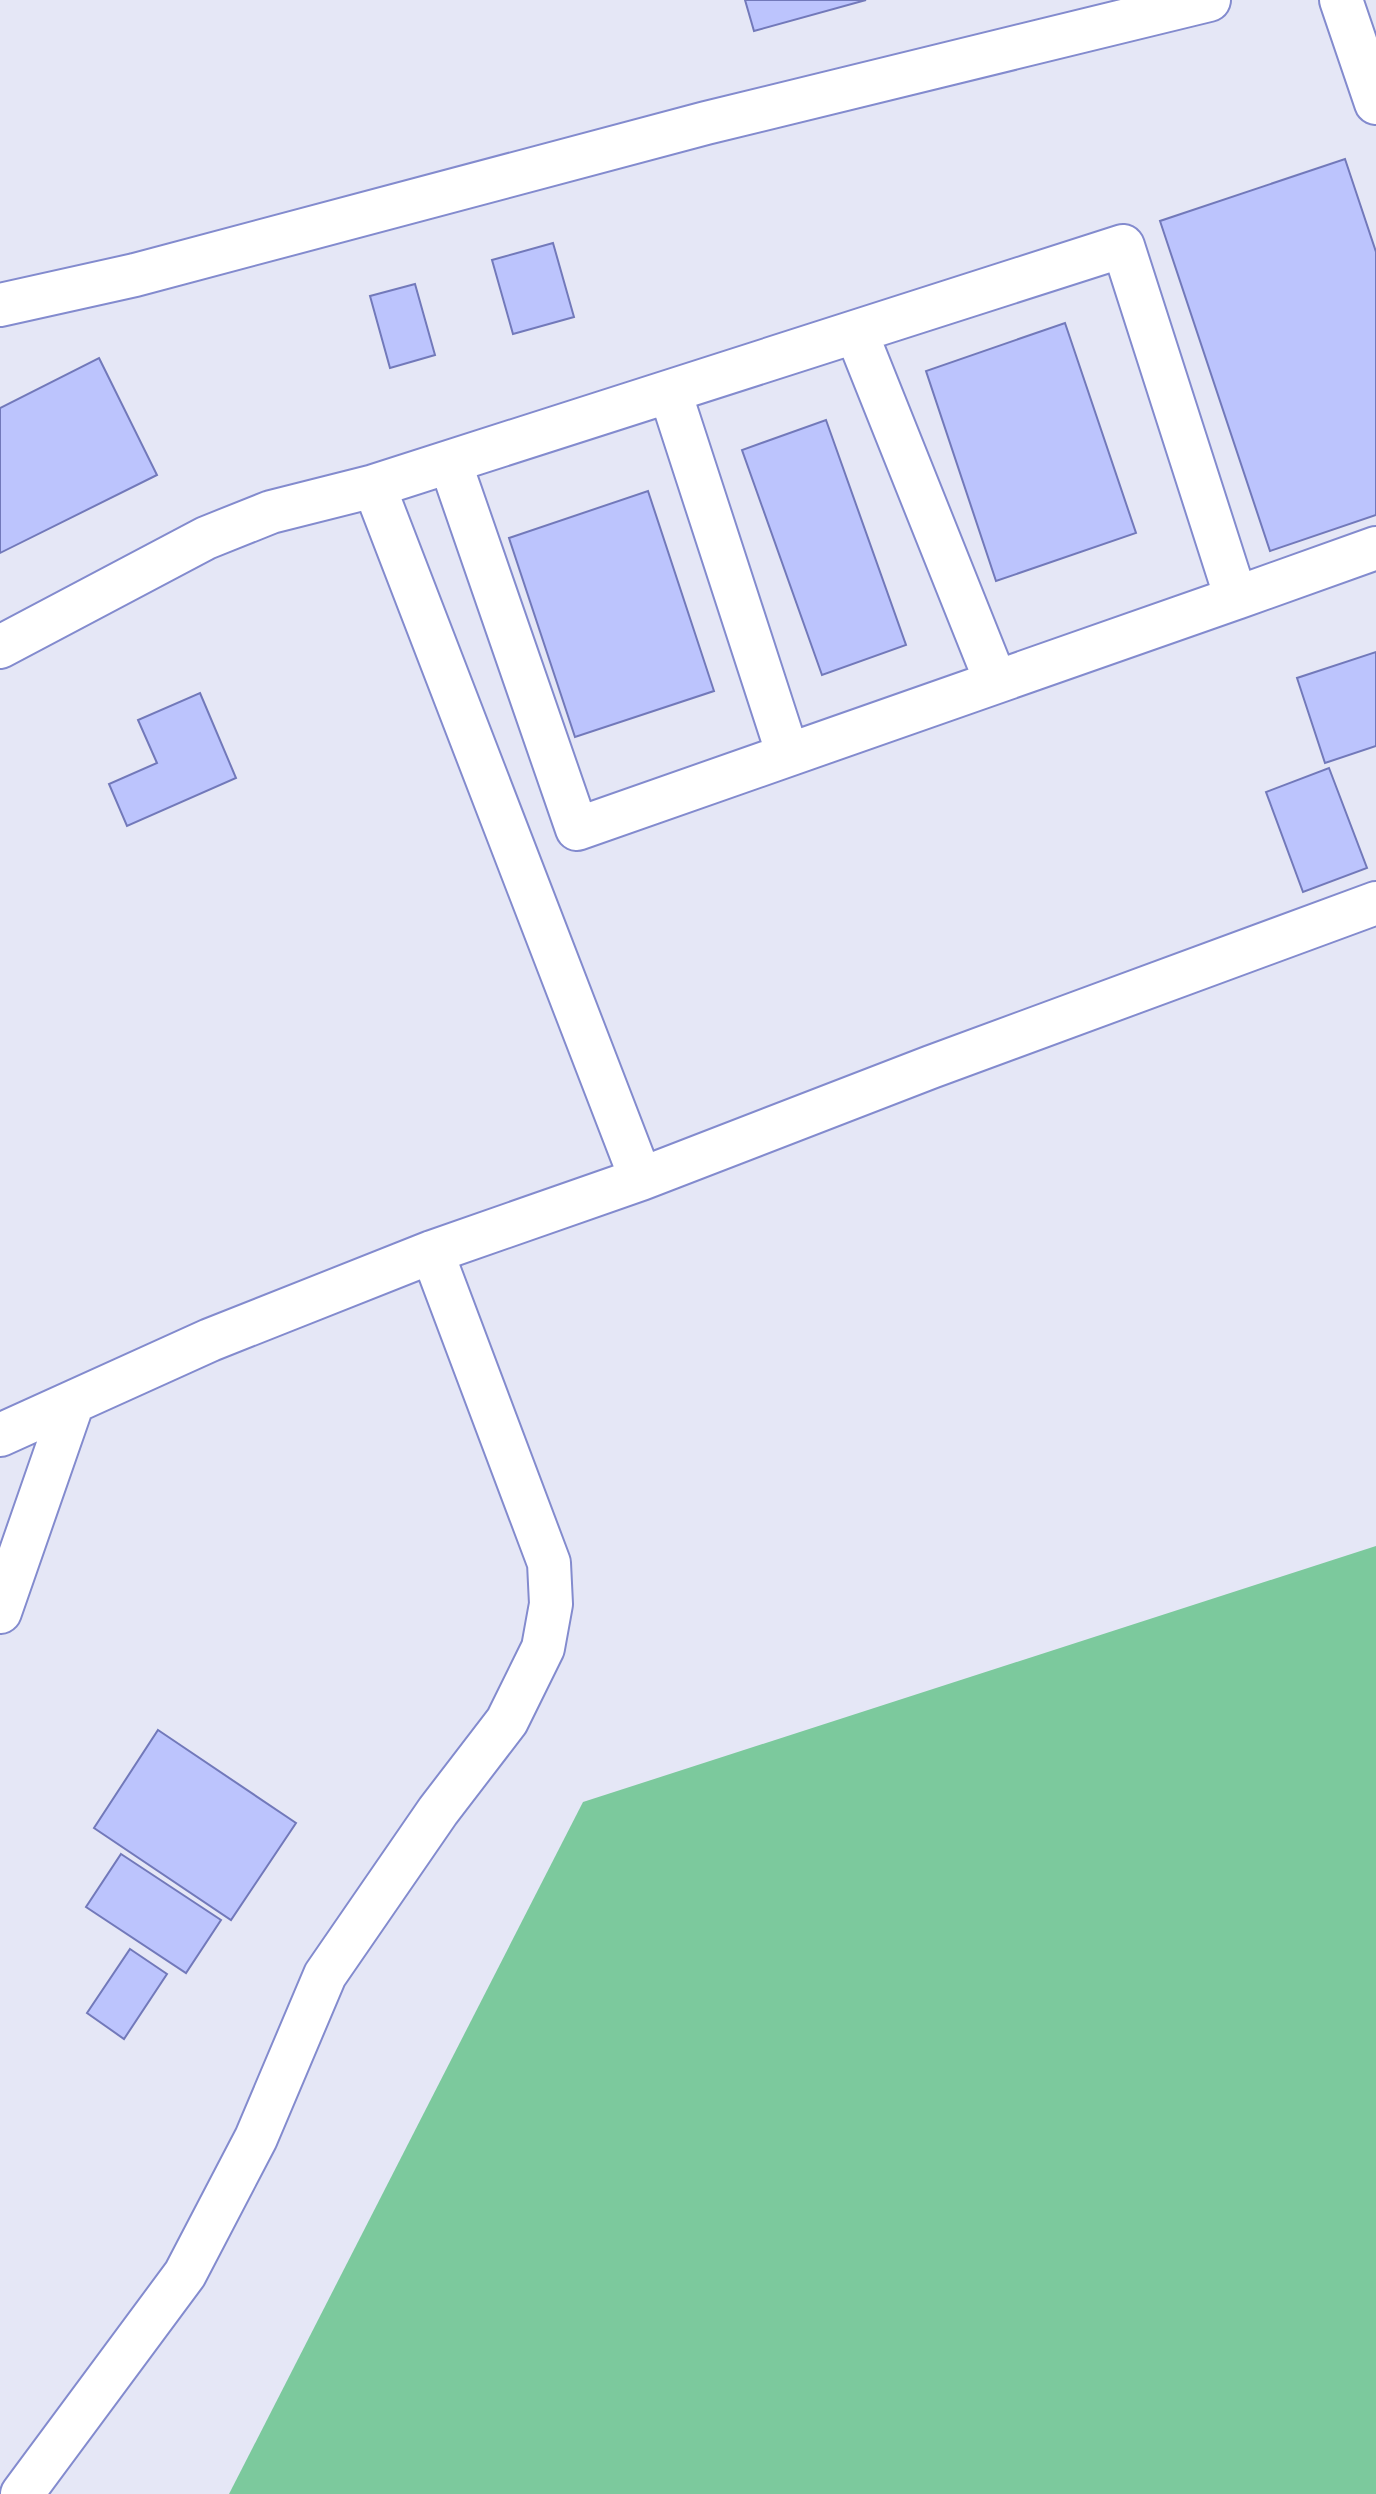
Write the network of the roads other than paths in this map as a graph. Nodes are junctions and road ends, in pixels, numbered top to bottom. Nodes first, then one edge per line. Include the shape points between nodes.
1 (1209, 0) edge
2 (1341, 0) edge
3 (1376, 103) edge
4 (0, 305) edge
5 (856, 332) junction
6 (670, 392) junction
7 (450, 462) junction
8 (374, 486) junction
9 (1376, 548) edge
10 (1236, 598) junction
11 (0, 647) edge
12 (996, 682) junction
13 (788, 755) junction
14 (1376, 903) edge
15 (641, 1179) junction
16 (432, 1252) junction
17 (73, 1402) junction
18 (0, 1435) edge
19 (0, 1612) edge
20 (22, 2494) edge

1 - 4 street
2 - 3 street
5 - 6 street
5 - 10 street via 1123,246
5 - 12 street
6 - 7 street
6 - 13 street
7 - 8 street
7 - 13 street via 577,829
8 - 11 street via 271,512 206,538
8 - 15 street
9 - 10 street
10 - 12 street
12 - 13 street
14 - 15 street
15 - 16 street
16 - 17 street via 210,1340
16 - 20 street via 549,1563 551,1604 543,1648 507,1721 325,1975 256,2138 185,2274
17 - 18 street
17 - 19 street

